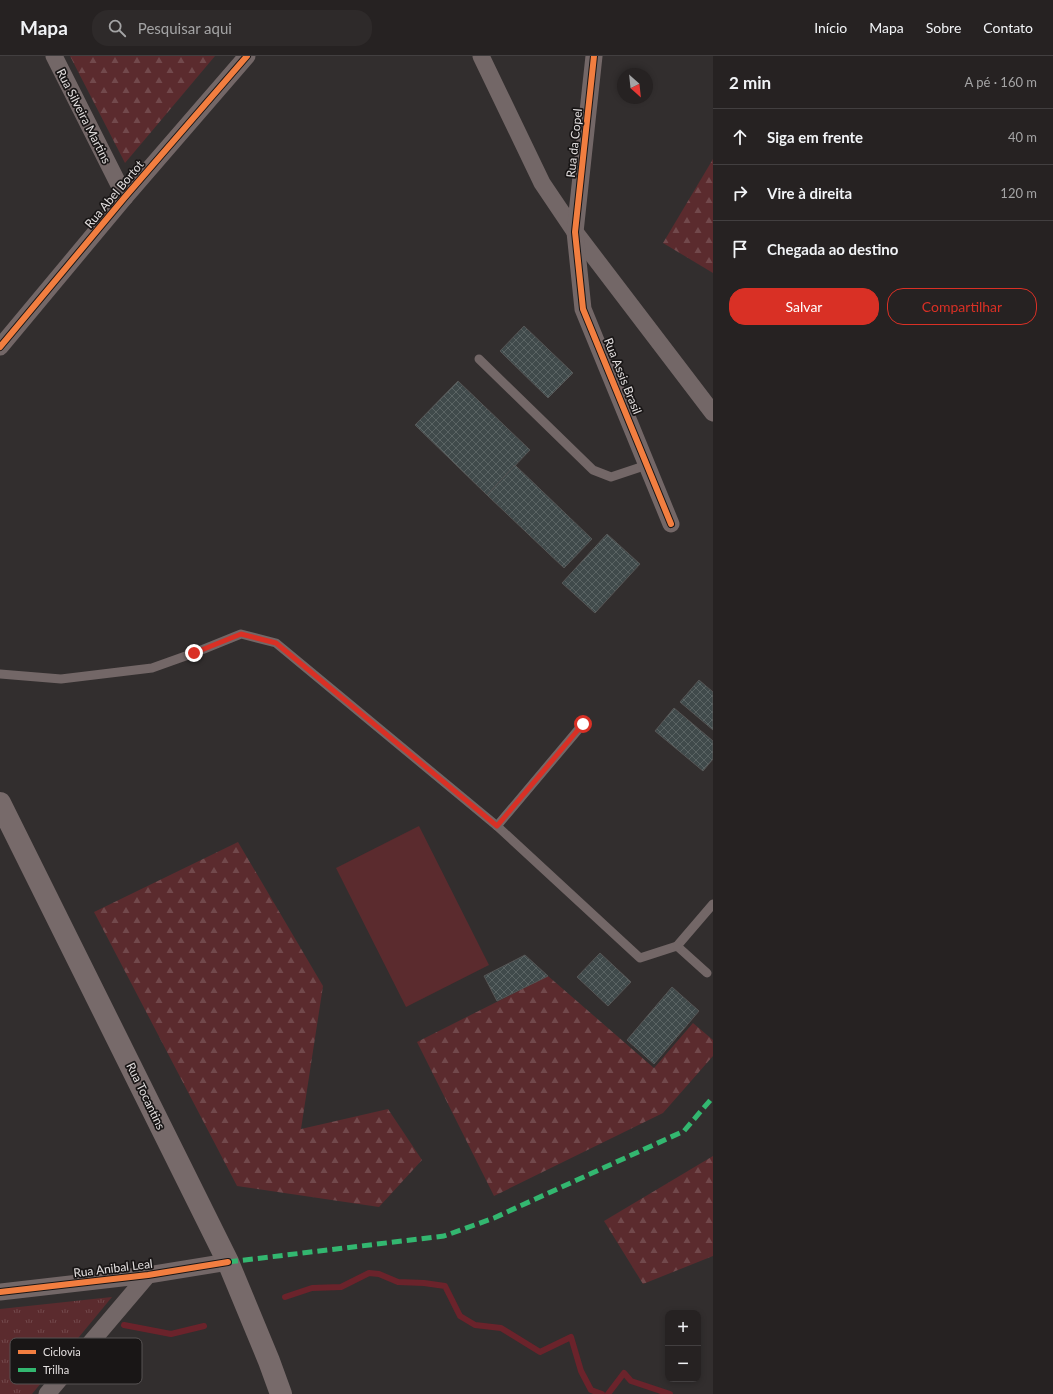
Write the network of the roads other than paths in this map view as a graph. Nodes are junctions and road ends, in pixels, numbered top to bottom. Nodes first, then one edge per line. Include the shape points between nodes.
1 (54, 56) edge
2 (247, 56) edge
3 (481, 56) edge
4 (594, 56) edge
5 (125, 197) junction
6 (575, 232) junction
7 (0, 347) edge
8 (479, 359) dead end
9 (713, 413) edge
10 (647, 465) junction
11 (672, 524) dead end
12 (0, 674) edge
13 (583, 724) dead end
14 (0, 804) edge
15 (497, 826) junction
16 (713, 904) edge
17 (677, 946) junction
18 (707, 973) dead end
19 (228, 1262) junction
20 (148, 1275) junction
21 (0, 1292) edge
22 (95, 1338) edge
23 (55, 1384) edge
24 (47, 1394) edge
25 (281, 1394) edge

1 - 5 street, Rua Silveira Martins
2 - 5 street, Rua Abel Bortot
3 - 6 street, Rua Assis Brasil via 542,183
4 - 6 street, Rua da Copel
5 - 7 street, Rua Abel Bortot
6 - 9 street, Rua Assis Brasil
6 - 10 street, Rua Assis Brasil via 583,309
8 - 10 lane via 593,470 611,477
10 - 11 street, Rua Assis Brasil
12 - 15 lane via 61,679 152,668 241,634 276,643
13 - 15 lane
14 - 19 main road, Rua Tocantins
15 - 17 lane via 640,958
16 - 17 lane
17 - 18 lane
19 - 20 street, Rua Anibal Leal
19 - 25 main road, Rua Tocantins
20 - 21 street, Rua Anibal Leal
20 - 22 street
23 - 24 street

